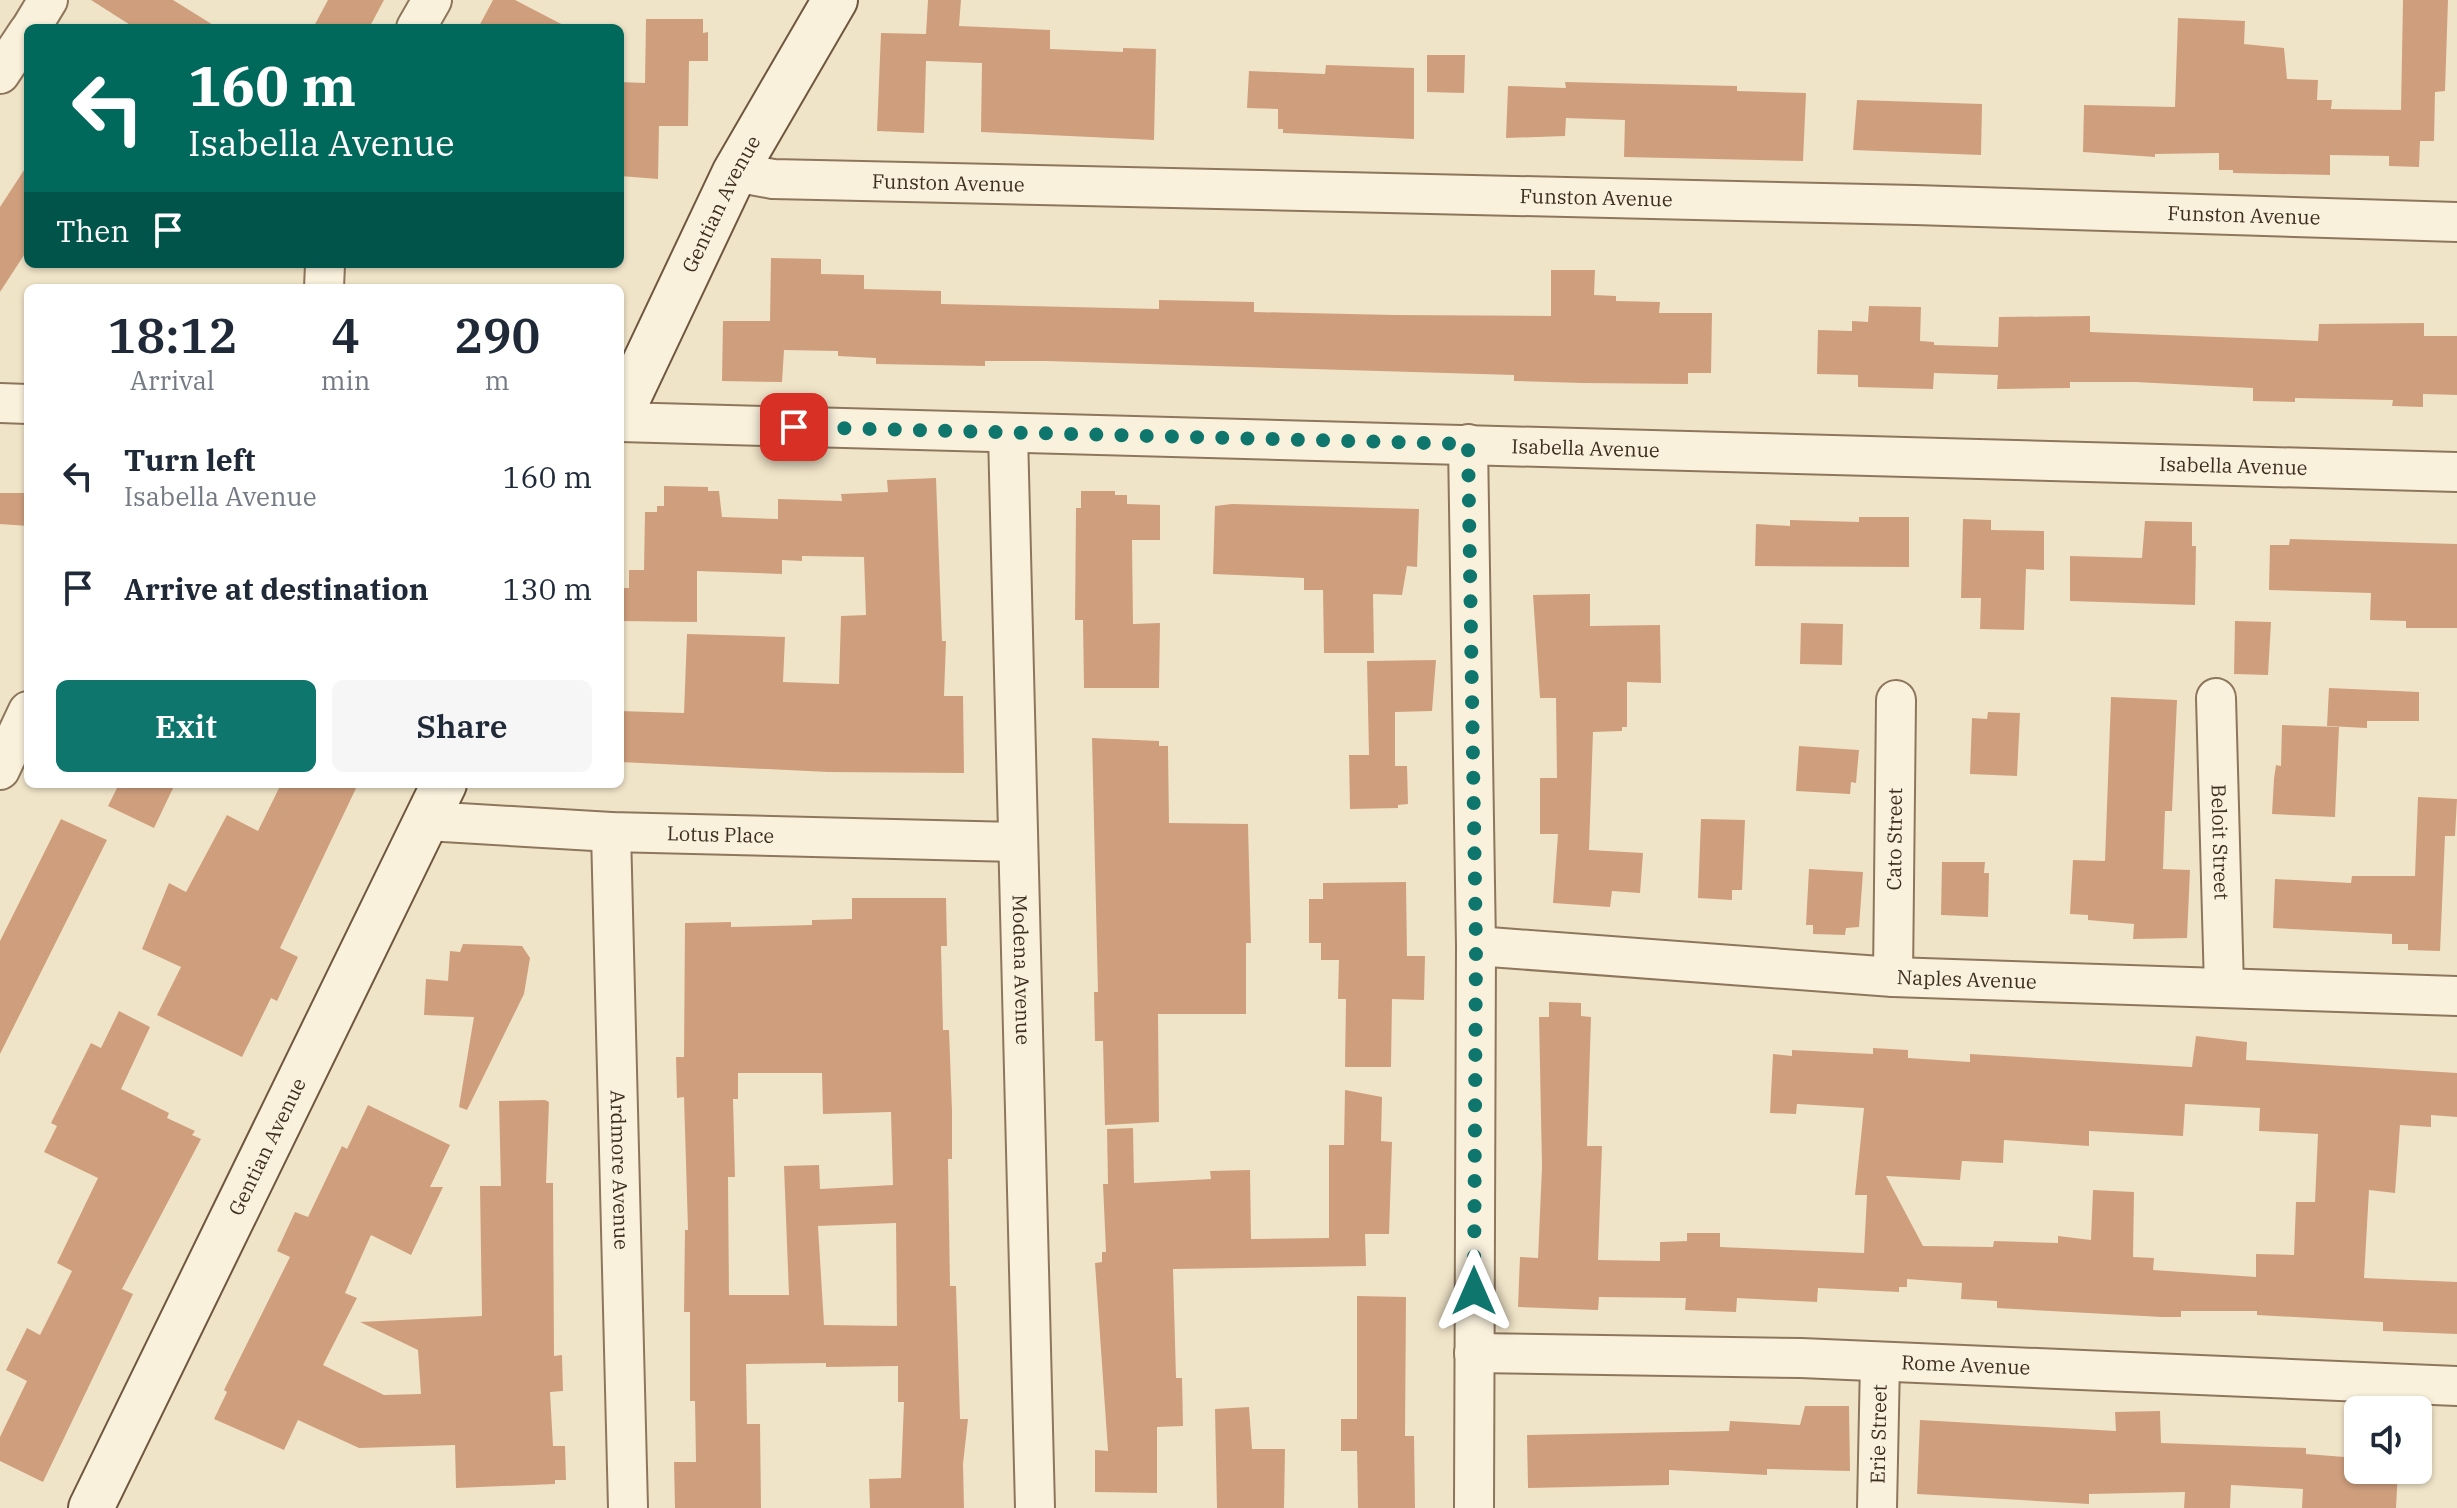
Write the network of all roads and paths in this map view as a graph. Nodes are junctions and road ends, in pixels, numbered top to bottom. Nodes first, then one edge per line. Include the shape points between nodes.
1 (48, 0) edge
2 (432, 0) edge
3 (835, 0) edge
4 (33, 24) edge
5 (418, 24) edge
6 (24, 38) edge
7 (0, 74) edge
8 (735, 172) junction
9 (2457, 222) edge
10 (0, 403) edge
11 (24, 404) edge
12 (624, 407) edge
13 (624, 422) edge
14 (1008, 434) junction
15 (1468, 444) junction
16 (2457, 472) edge
17 (2216, 698) dead end
18 (1896, 700) dead end
19 (24, 719) edge
20 (0, 770) edge
21 (436, 802) edge
22 (611, 832) junction
23 (1016, 842) junction
24 (1476, 946) junction
25 (1893, 977) junction
26 (2224, 987) junction
27 (2457, 996) edge
28 (1474, 1353) junction
29 (1880, 1362) junction
30 (2457, 1386) edge
31 (91, 1508) edge
32 (628, 1508) edge
33 (1035, 1508) edge
34 (1474, 1508) edge
35 (1877, 1508) edge

1 - 4 street
2 - 5 street
3 - 8 street, Gentian Avenue
6 - 7 street
8 - 9 street, Funston Avenue via 773,179
8 - 12 street, Gentian Avenue
10 - 11 street
13 - 14 street, Isabella Avenue
14 - 15 street, Isabella Avenue
14 - 23 street, Modena Avenue
15 - 16 street, Isabella Avenue
15 - 24 street
17 - 26 street, Beloit Street
18 - 25 street, Cato Street
19 - 20 street
21 - 22 street, Lotus Place
21 - 31 street, Gentian Avenue
22 - 23 street, Lotus Place
22 - 32 street, Ardmore Avenue
23 - 33 street, Modena Avenue
24 - 25 street, Naples Avenue
24 - 28 street
25 - 26 street, Naples Avenue
26 - 27 street, Naples Avenue
28 - 29 street, Rome Avenue
28 - 34 street
29 - 30 street, Rome Avenue
29 - 35 street, Erie Street

